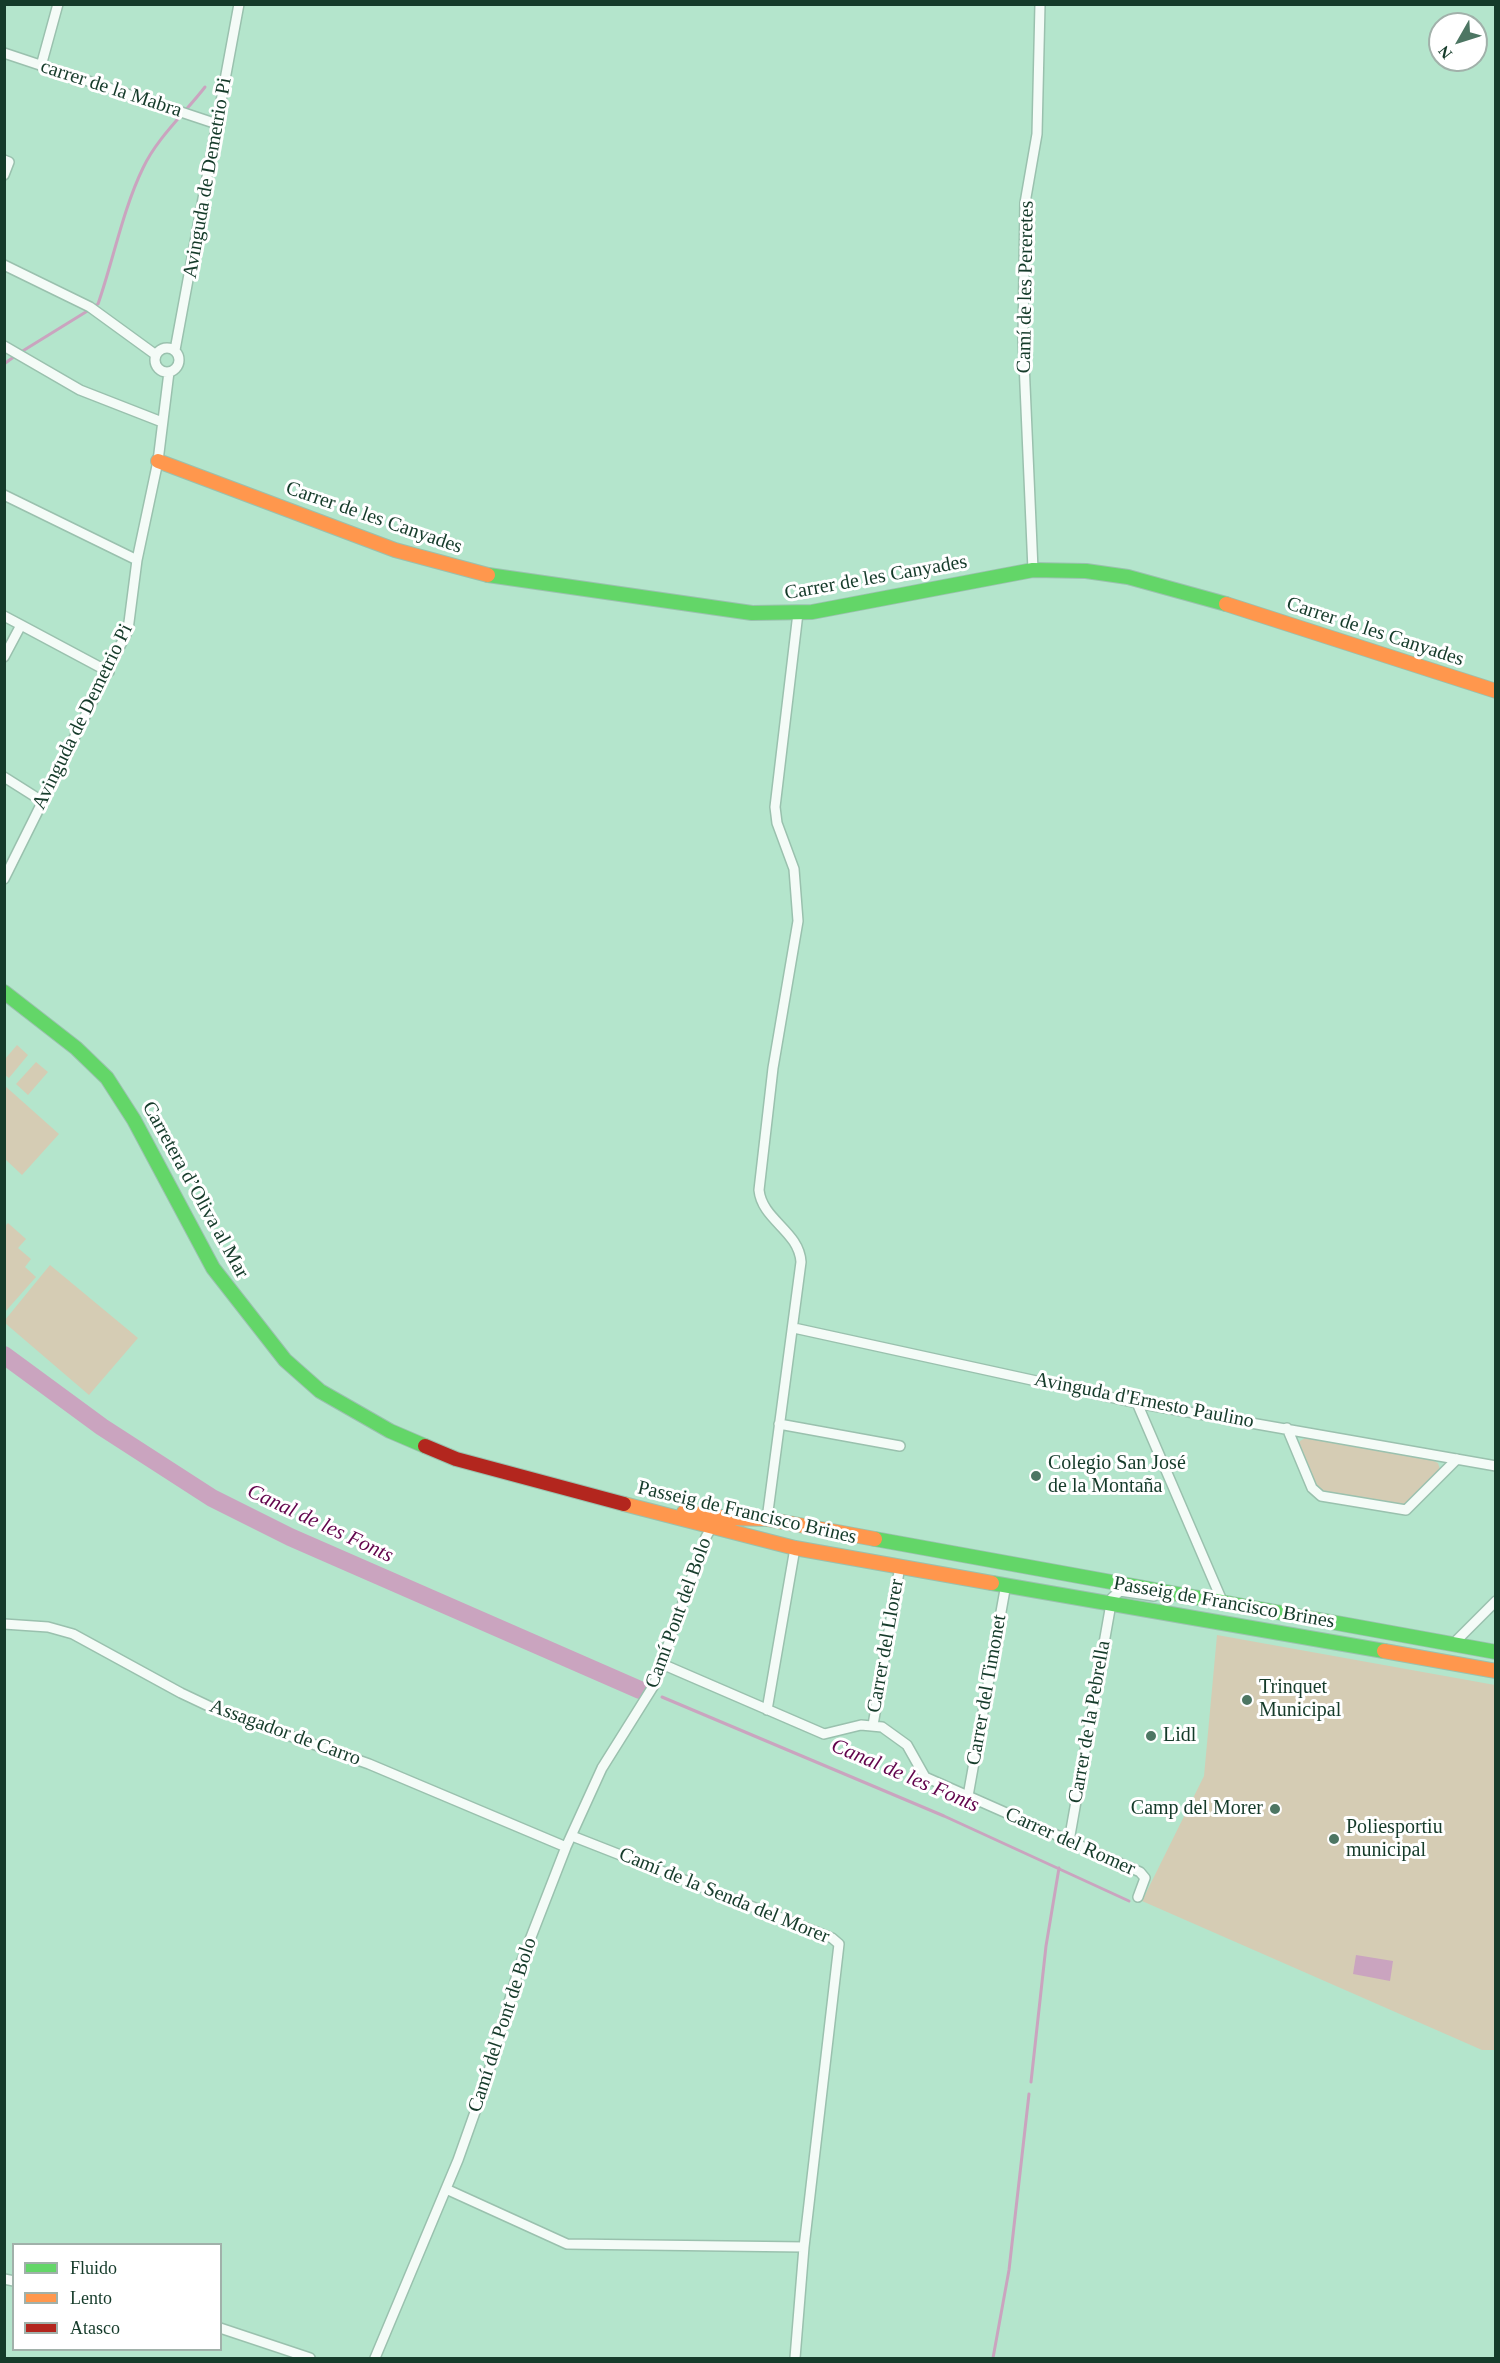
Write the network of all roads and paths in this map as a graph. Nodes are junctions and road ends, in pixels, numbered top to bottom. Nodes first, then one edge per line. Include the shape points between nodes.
1 (58, 4) edge
2 (239, 4) edge
3 (1041, 4) edge
4 (4, 53) edge
5 (41, 66) junction
6 (217, 124) junction
7 (4, 160) edge
8 (4, 175) edge
9 (4, 265) edge
10 (4, 346) edge
11 (175, 350) junction
12 (156, 355) junction
13 (169, 372) junction
14 (162, 422) junction
15 (158, 461) junction
16 (4, 495) edge
17 (137, 560) junction
18 (1033, 570) junction
19 (798, 613) junction
20 (4, 616) edge
21 (21, 625) junction
22 (4, 657) edge
23 (109, 672) junction
24 (1496, 691) edge
25 (4, 777) edge
26 (42, 801) junction
27 (4, 879) edge
28 (4, 992) edge
29 (794, 1328) junction
30 (1137, 1403) junction
31 (779, 1424) junction
32 (1287, 1428) junction
33 (900, 1446) dead end
34 (1457, 1459) junction
35 (1496, 1466) edge
36 (619, 1502) junction
37 (760, 1519) junction
38 (712, 1527) junction
39 (760, 1538) junction
40 (795, 1548) junction
41 (900, 1566) junction
42 (1006, 1584) junction
43 (1178, 1595) junction
44 (1496, 1601) edge
45 (1112, 1603) junction
46 (1223, 1603) junction
47 (4, 1624) edge
48 (1453, 1644) junction
49 (1496, 1652) edge
50 (662, 1664) junction
51 (1496, 1671) edge
52 (647, 1700) joint
53 (767, 1710) junction
54 (873, 1725) junction
55 (968, 1796) junction
56 (572, 1836) junction
57 (1069, 1841) junction
58 (566, 1847) junction
59 (1138, 1897) dead end
60 (446, 2188) junction
61 (804, 2247) junction
62 (222, 2329) edge
63 (310, 2358) edge
64 (375, 2358) edge
65 (795, 2358) edge

1 - 5 street
2 - 6 street, Avinguda de Demetrio Pi
3 - 18 street, Camí de les Pereretes via 1036,147 1025,203 1023,339
4 - 5 street, carrer de la Mabra
5 - 6 street, carrer de la Mabra
6 - 11 street, Avinguda de Demetrio Pi
7 - 8 street via 9,162
9 - 12 street via 91,308
10 - 14 street via 92,396
11 - 12 street via 165,348
11 - 13 street via 179,361
12 - 13 street via 159,368
13 - 14 street, Avinguda de Demetrio Pi
14 - 15 street, Avinguda de Demetrio Pi
15 - 17 street, Avinguda de Demetrio Pi
15 - 19 street, Carrer de les Canyades via 394,550 465,570 720,609
16 - 17 street
17 - 23 street, Avinguda de Demetrio Pi via 131,617
18 - 19 street, Carrer de les Canyades
18 - 24 street, Carrer de les Canyades via 1086,571 1171,588
19 - 29 street via 775,807 794,869 798,921 773,1068 759,1190 765,1208 800,1252
20 - 21 street
21 - 22 street
21 - 23 street
23 - 26 street, Avinguda de Demetrio Pi
25 - 26 street
26 - 27 street, Avinguda de Demetrio Pi
28 - 36 street, Carretera d’Oliva al Mar via 76,1048 107,1078 134,1120 213,1268 258,1329 300,1375 357,1414 423,1446 520,1478
29 - 30 street, Avinguda d'Ernesto Paulino
29 - 31 street
30 - 32 street, Avinguda d'Ernesto Paulino
30 - 46 street
31 - 33 street
31 - 37 street
32 - 34 street, Avinguda d'Ernesto Paulino
32 - 34 street via 1312,1488 1321,1496 1406,1510
34 - 35 street, Avinguda d'Ernesto Paulino
36 - 37 street, Passeig de Francisco Brines
36 - 38 street, Passeig de Francisco Brines
37 - 38 street via 740,1524 719,1520
37 - 39 street
37 - 43 street, Passeig de Francisco Brines
38 - 39 street, Passeig de Francisco Brines
38 - 50 street, Camí Pont del Bolo
39 - 40 street, Passeig de Francisco Brines
40 - 41 street, Passeig de Francisco Brines
40 - 53 street
41 - 42 street, Passeig de Francisco Brines
41 - 54 street, Carrer del Llorer
42 - 45 street, Passeig de Francisco Brines
42 - 55 street, Carrer del Timonet
43 - 45 street via 1170,1599 1120,1591
43 - 46 street, Passeig de Francisco Brines
44 - 48 street
45 - 51 street, Passeig de Francisco Brines
45 - 57 street, Carrer de la Pebrella
46 - 48 street, Passeig de Francisco Brines
47 - 58 street, Assagador de Carro via 48,1627 73,1634 209,1706 369,1764
48 - 49 street, Passeig de Francisco Brines
50 - 52 street, Camí Pont del Bolo
50 - 53 street
52 - 56 street, Camí del Pont de Bolo via 602,1768
53 - 54 street via 828,1735 847,1727
54 - 55 street, Carrer del Romer via 902,1740 925,1777
55 - 57 street, Carrer del Romer
56 - 58 street, Camí del Pont de Bolo
56 - 61 street, Camí de la Senda del Morer via 837,1941 840,1949
57 - 59 street, Carrer del Romer via 1140,1872 1145,1878
58 - 60 street, Camí del Pont de Bolo via 519,1968 486,2081
60 - 61 street via 567,2244
60 - 64 street, Camí del Pont de Bolo
61 - 65 street
62 - 63 street

